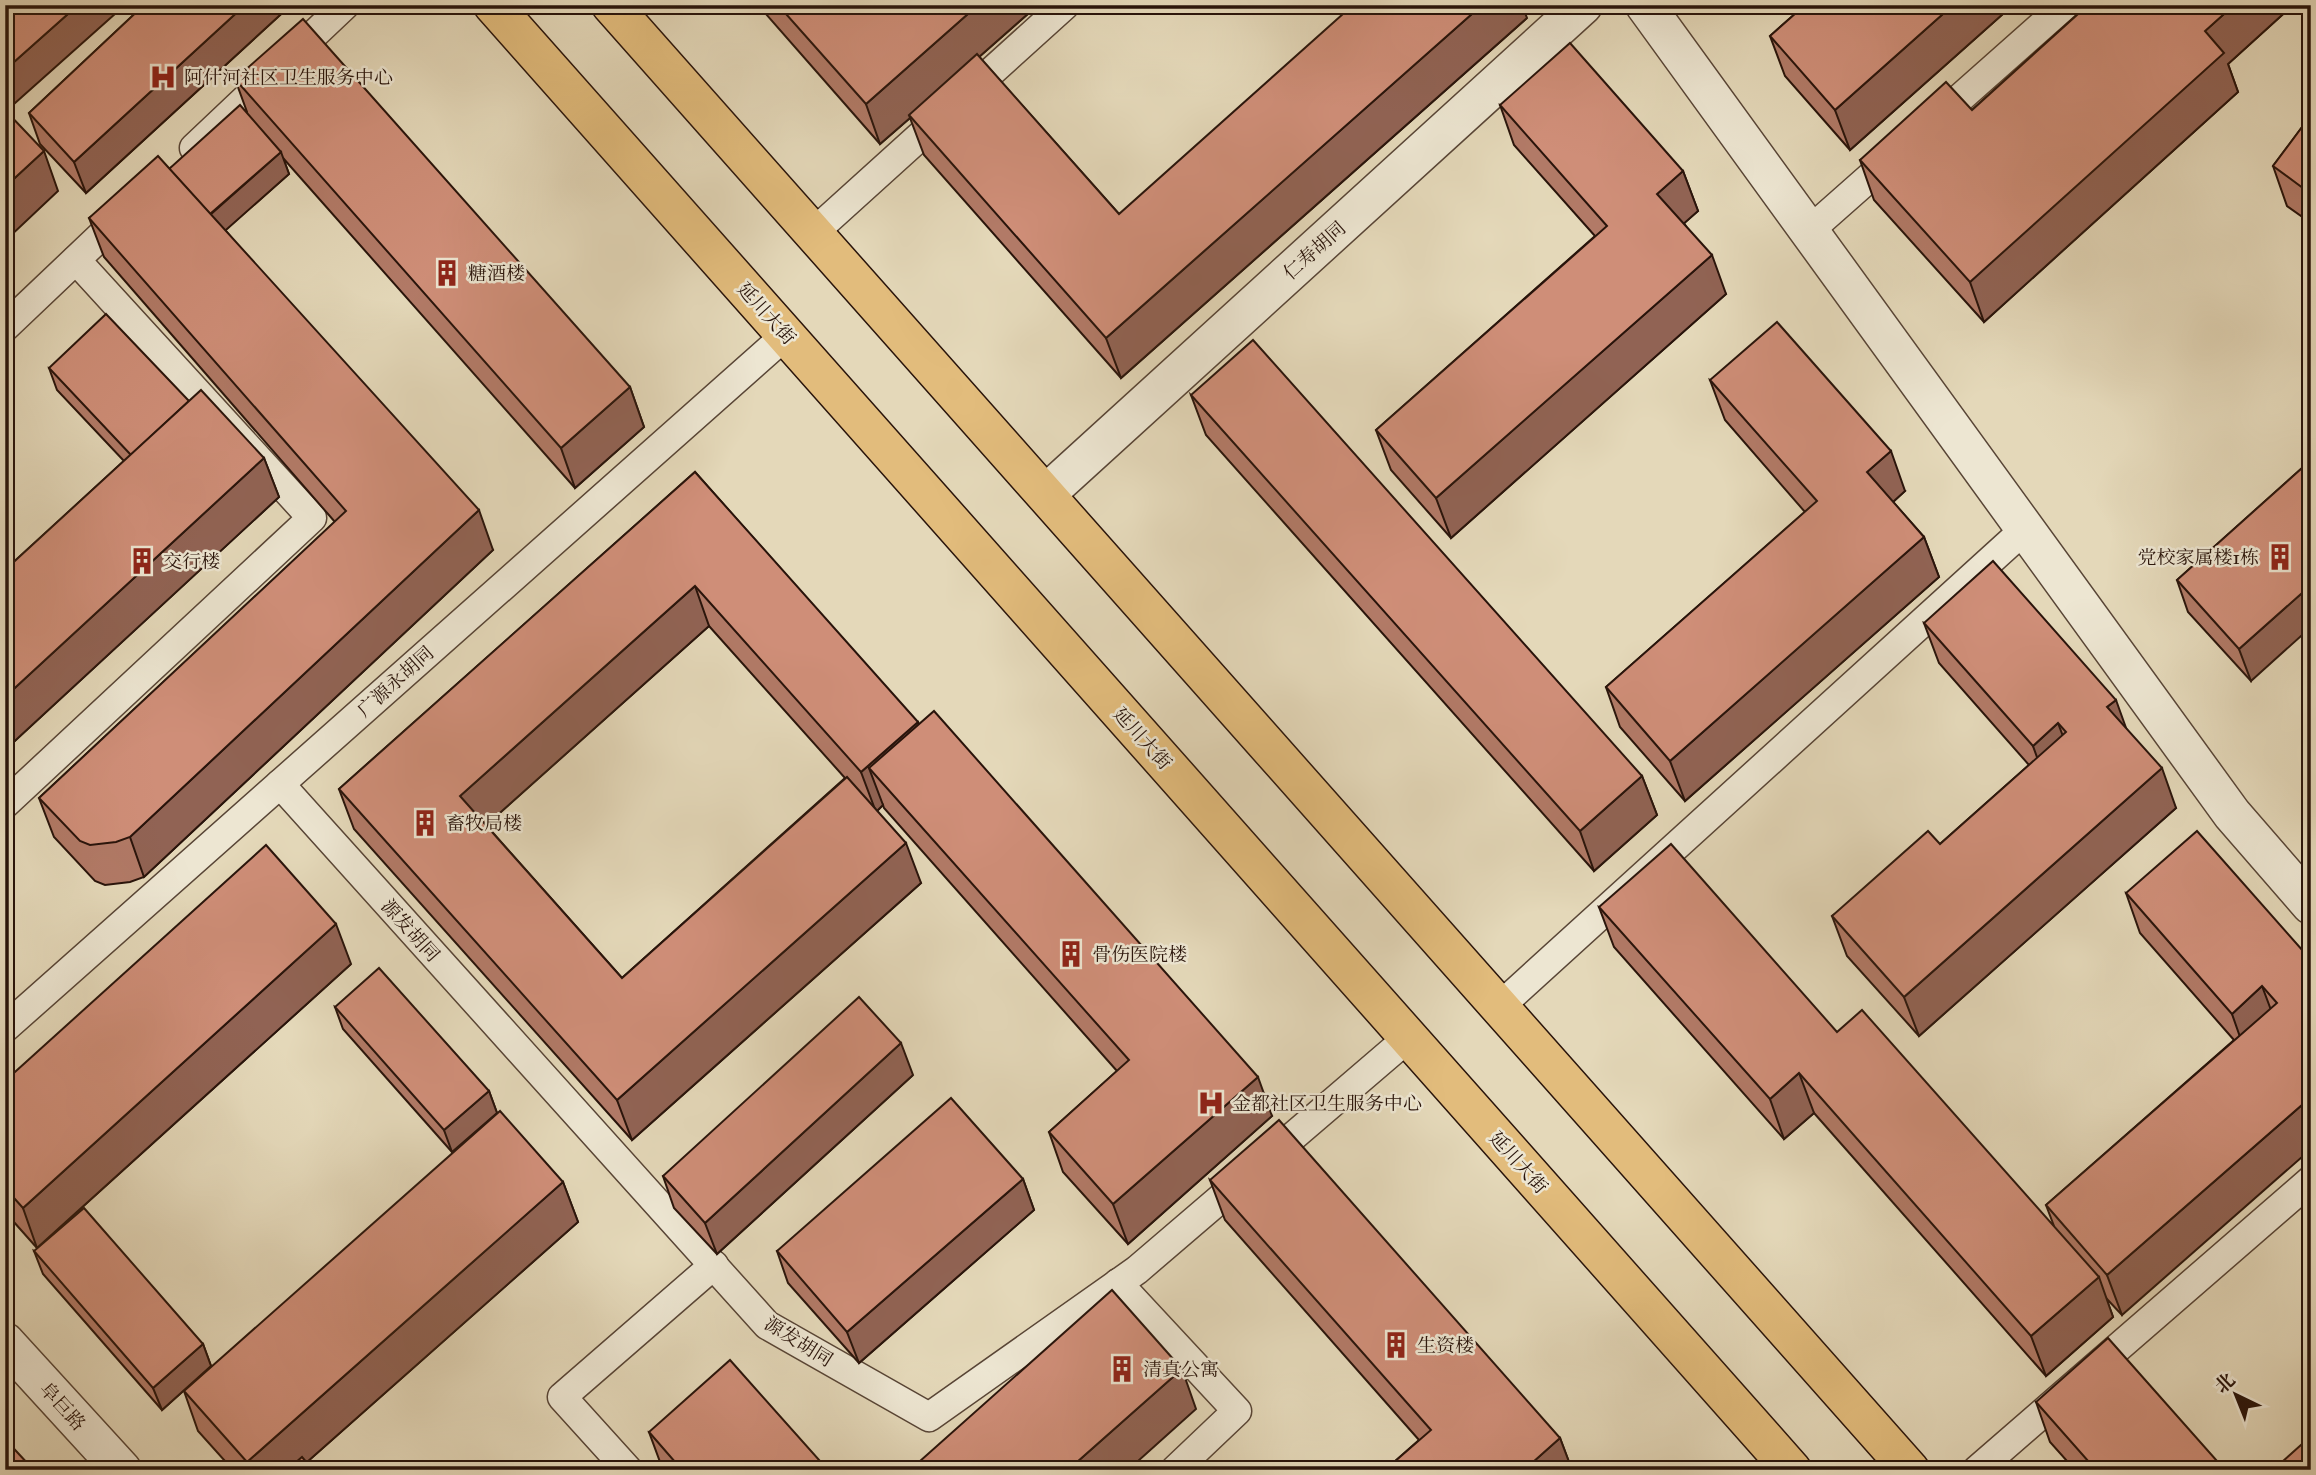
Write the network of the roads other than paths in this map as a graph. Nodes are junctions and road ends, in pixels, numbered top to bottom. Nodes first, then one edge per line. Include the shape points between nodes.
1 (345, 5) edge
2 (493, 5) edge
3 (1065, 5) edge
4 (1583, 5) edge
5 (1645, 5) edge
6 (2065, 5) edge
7 (616, 7) edge
8 (175, 166) edge
9 (145, 194) edge
10 (1809, 231) junction
11 (813, 233) junction
12 (76, 260) junction
13 (5, 327) edge
14 (786, 335) junction
15 (1046, 494) junction
16 (2025, 529) junction
17 (280, 784) junction
18 (5, 804) edge
19 (2311, 905) edge
20 (1499, 1007) junction
21 (5, 1028) edge
22 (1409, 1037) junction
23 (2311, 1180) edge
24 (714, 1265) junction
25 (1118, 1283) junction
26 (5, 1342) edge
27 (121, 1470) edge
28 (628, 1470) edge
29 (1175, 1470) edge
30 (1793, 1470) edge
31 (1910, 1470) edge
32 (1977, 1470) edge

1 - 8 lane
2 - 14 main road, 延川大街
3 - 11 lane
4 - 15 street, 仁寿胡同
5 - 10 street
6 - 10 lane
7 - 11 main road
9 - 12 lane
10 - 16 street
11 - 15 main road
12 - 13 lane
12 - 18 lane via 312,518
14 - 17 lane, 广源永胡同
14 - 22 main road, 延川大街
15 - 20 main road
16 - 19 street via 2232,814
16 - 20 lane
17 - 21 lane, 广源永胡同
17 - 24 lane, 源发胡同
20 - 31 main road
22 - 25 lane, 源发胡同
22 - 30 main road, 延川大街
23 - 32 lane
24 - 25 lane, 源发胡同 via 767,1325 929,1417
24 - 28 lane via 562,1397
25 - 29 lane via 1237,1411
26 - 27 street, 阜巨路

